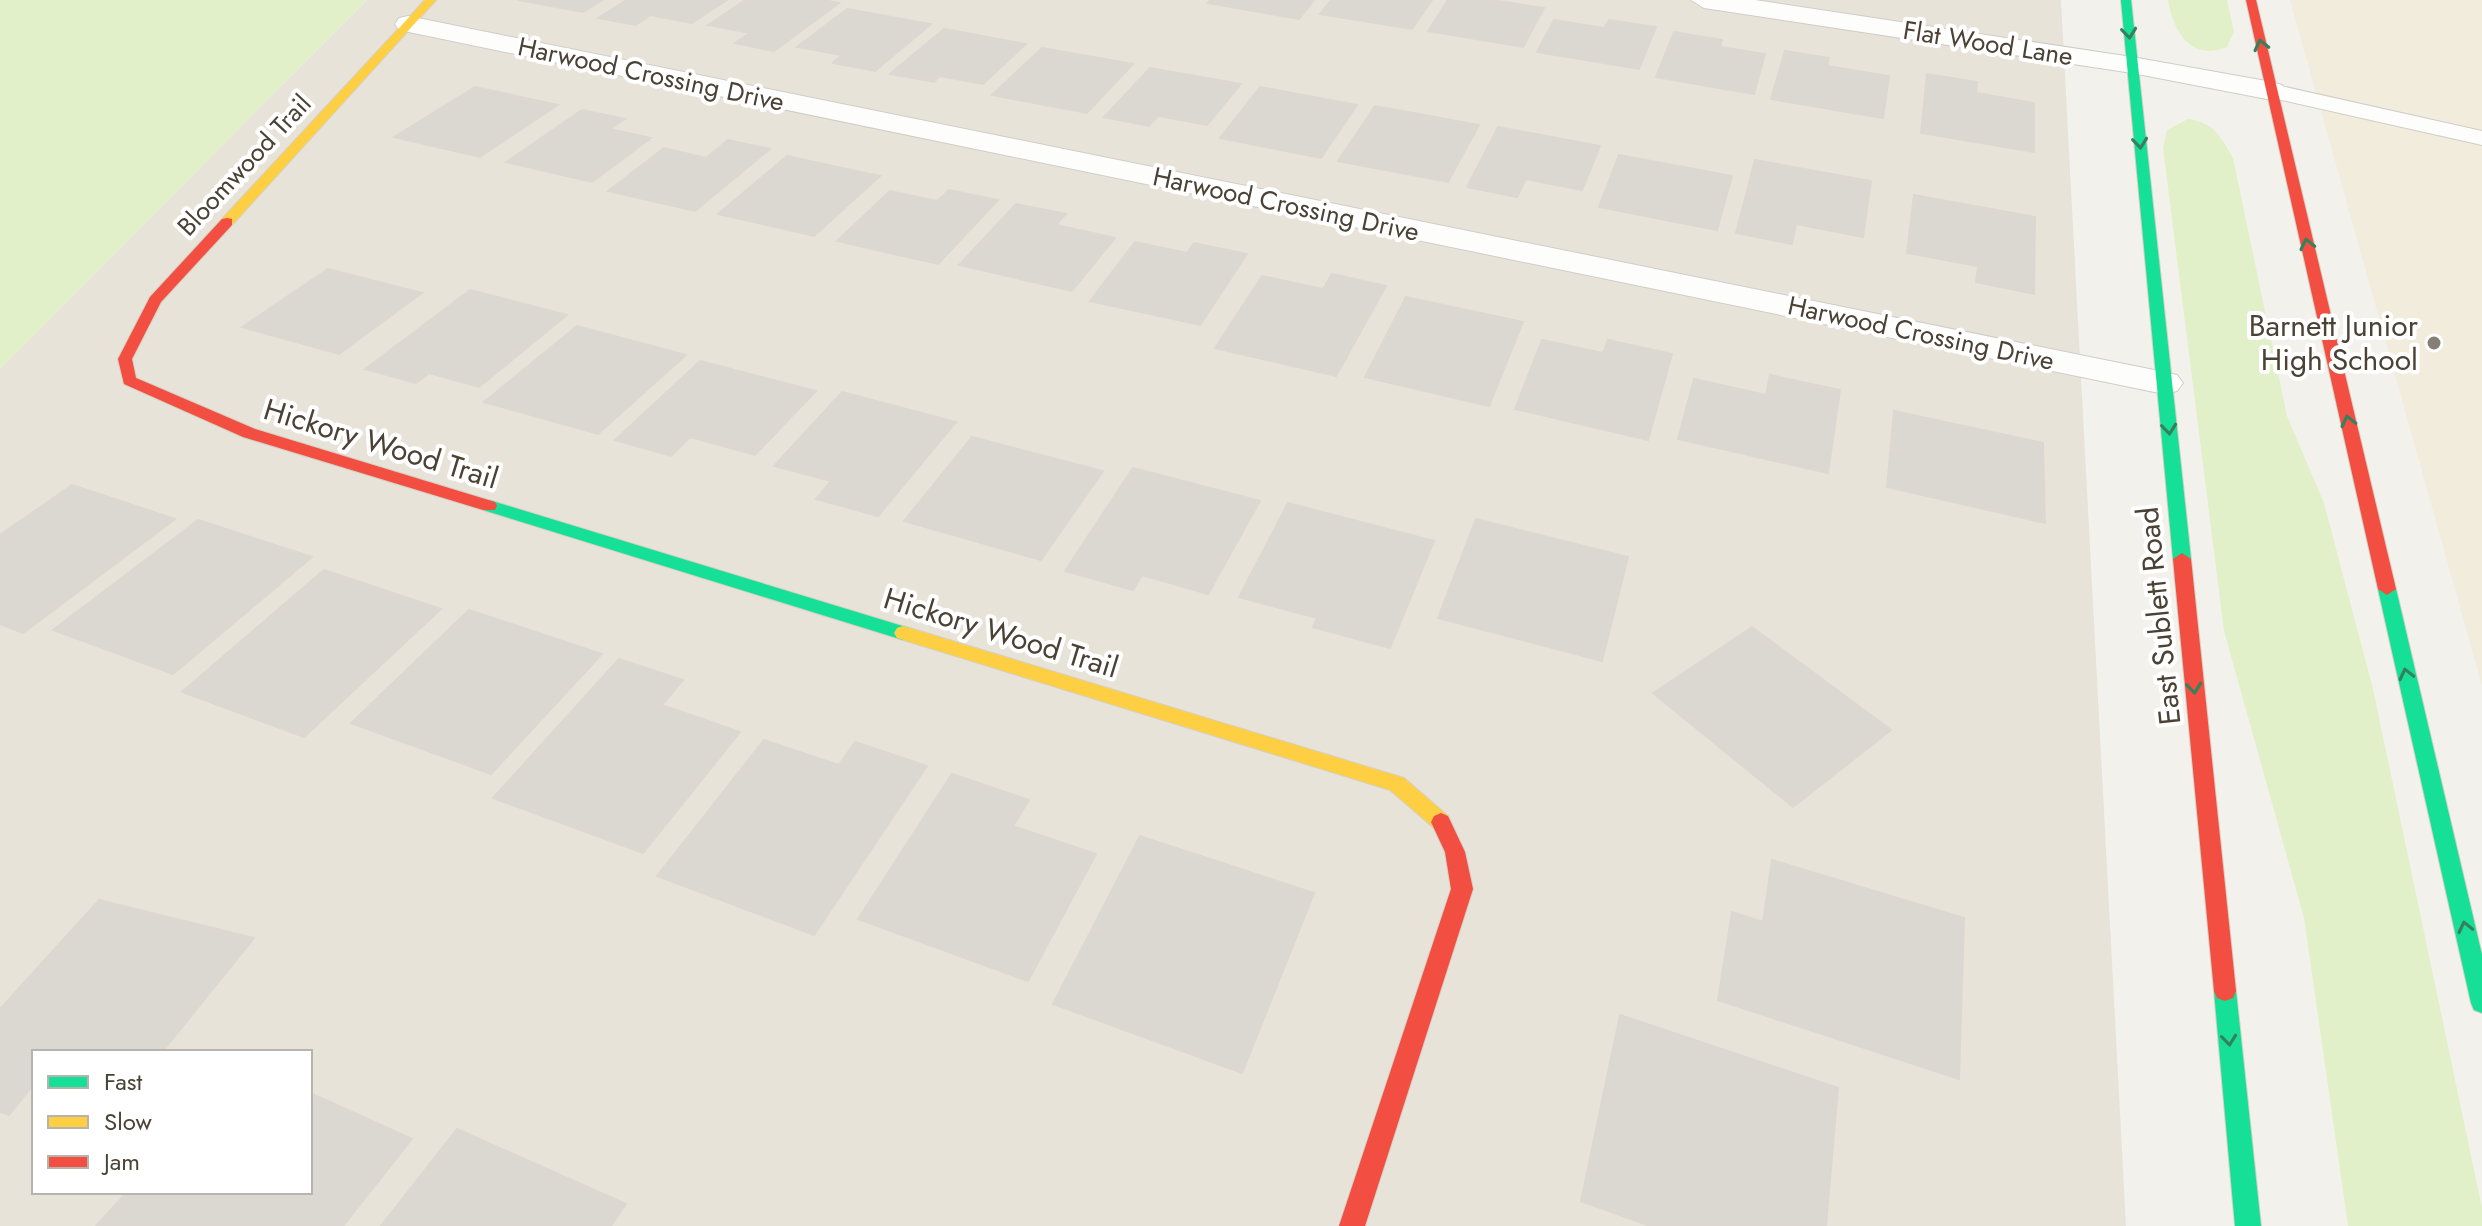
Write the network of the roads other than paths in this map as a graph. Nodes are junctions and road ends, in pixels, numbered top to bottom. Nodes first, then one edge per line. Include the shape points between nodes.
1 (431, 0) edge
2 (1704, 0) edge
3 (2126, 0) edge
4 (2251, 0) edge
5 (1744, 3) edge
6 (408, 24) junction
7 (2132, 65) junction
8 (2272, 91) junction
9 (2481, 139) edge
10 (129, 381) joint
11 (2164, 383) junction
12 (2482, 1003) edge
13 (1352, 1226) edge
14 (2248, 1226) edge

1 - 6 main road, Bloomwood Trail
2 - 5 street, Flat Wood Lane
3 -> 7 main road, East Sublett Road
8 -> 4 main road
5 - 7 street, Flat Wood Lane
6 - 10 main road, Bloomwood Trail via 155,300 125,359
6 - 11 street, Harwood Crossing Drive
7 - 8 street, Flat Wood Lane
7 -> 11 main road, East Sublett Road
8 - 9 lane
12 -> 8 main road
10 - 13 main road, Hickory Wood Trail via 249,433 1397,784 1438,815 1457,853 1462,889
11 -> 14 main road, East Sublett Road

